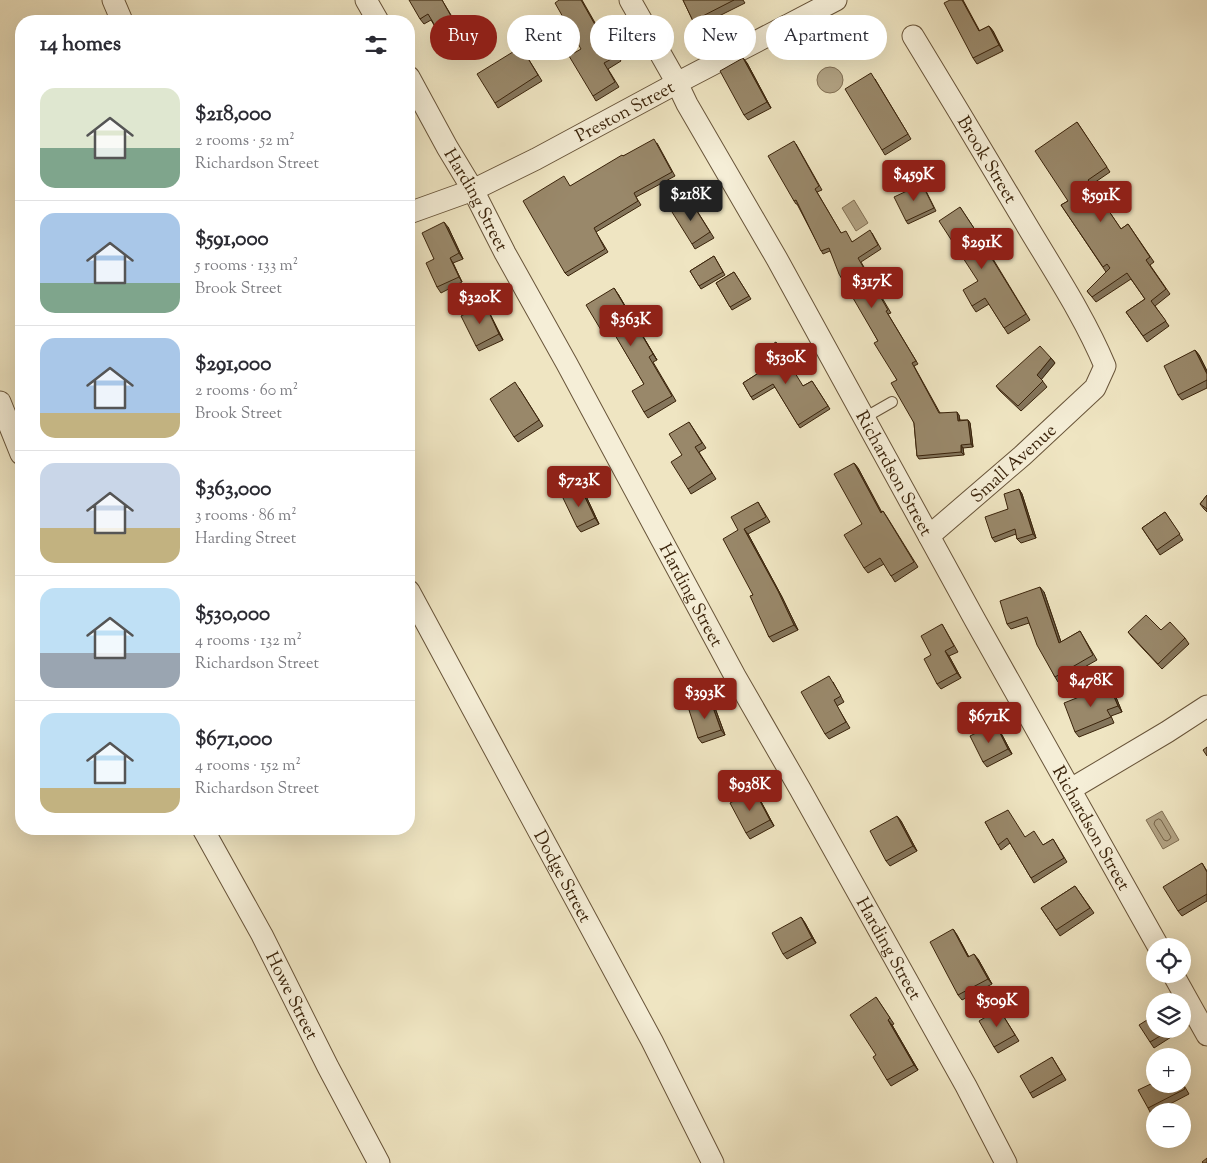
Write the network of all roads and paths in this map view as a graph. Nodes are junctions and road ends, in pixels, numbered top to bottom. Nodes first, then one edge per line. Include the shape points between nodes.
1 (112, 0) edge
2 (366, 0) edge
3 (630, 0) edge
4 (836, 0) edge
5 (119, 15) edge
6 (375, 15) edge
7 (913, 36) dead end
8 (677, 83) junction
9 (415, 89) edge
10 (472, 190) junction
11 (415, 210) edge
12 (1095, 388) joint
13 (0, 402) edge
14 (892, 402) dead end
15 (864, 418) junction
16 (15, 439) edge
17 (929, 536) junction
18 (415, 602) edge
19 (1207, 706) edge
20 (1071, 789) junction
21 (206, 835) edge
22 (1154, 938) edge
23 (1178, 983) edge
24 (1207, 1035) edge
25 (379, 1163) edge
26 (713, 1163) edge
27 (1006, 1163) edge

1 - 5 street
2 - 6 street
3 - 8 street, Richardson Street
4 - 8 street, Preston Street
7 - 12 street, Brook Street via 1097,346 1105,366
8 - 10 street, Preston Street
8 - 15 street, Richardson Street
9 - 10 street, Harding Street
10 - 11 street, Preston Street
10 - 27 street, Harding Street via 738,681 962,1077
12 - 17 street, Small Avenue
13 - 16 street
14 - 15 lane
15 - 17 street, Richardson Street
17 - 20 street, Richardson Street
18 - 26 street, Dodge Street via 652,1041
19 - 20 street
20 - 22 street, Richardson Street
21 - 25 street, Howe Street via 262,935
23 - 24 street

